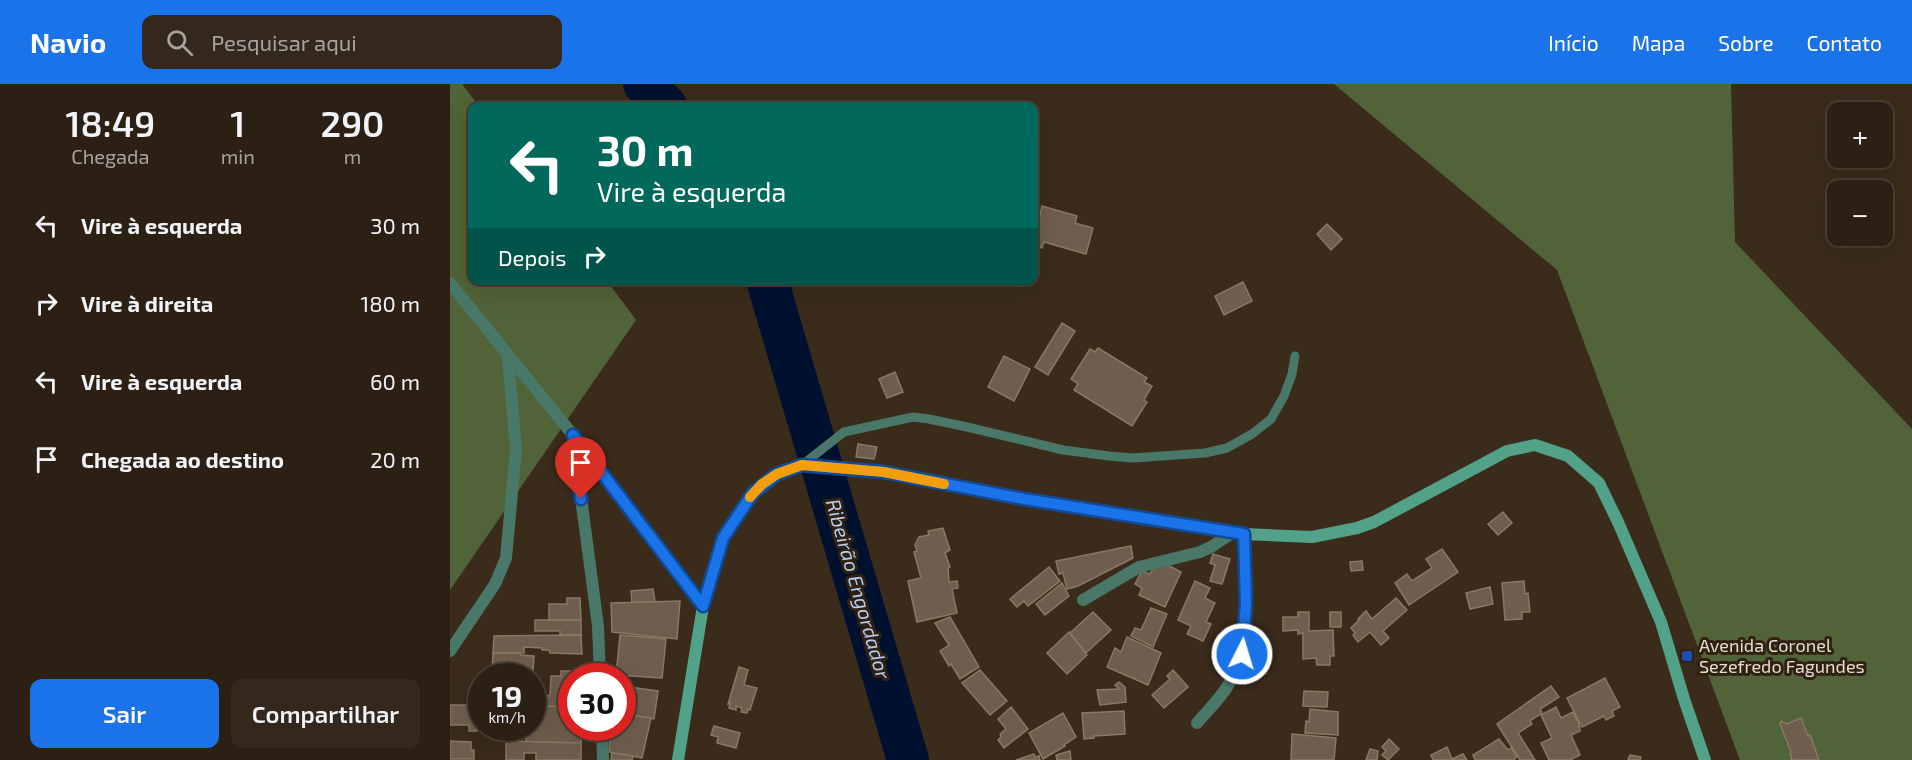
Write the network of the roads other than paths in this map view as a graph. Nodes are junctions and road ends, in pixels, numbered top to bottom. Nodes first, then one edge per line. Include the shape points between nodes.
1 (450, 283) edge
2 (508, 356) junction
3 (1295, 356) dead end
4 (573, 435) junction
5 (802, 465) junction
6 (1238, 533) junction
7 (1083, 600) dead end
8 (703, 606) junction
9 (450, 651) edge
10 (599, 663) edge
11 (1197, 723) dead end
12 (602, 741) edge
13 (603, 760) edge
14 (678, 760) edge
15 (1705, 760) edge

1 - 2 street
2 - 4 street
2 - 9 street via 516,449 506,558 495,584
3 - 5 lane via 1284,396 1271,419 1227,448 1205,453 1109,456 1063,450 913,417 844,432
4 - 8 street
4 - 10 street
5 - 6 main road via 884,472
5 - 8 main road via 777,474 753,493 723,538
6 - 7 street via 1200,552 1139,567
6 - 11 street via 1246,603 1242,654 1227,687
6 - 15 main road via 1312,537 1357,528 1508,451 1535,445 1568,456 1599,483 1618,522 1661,622
8 - 14 main road
12 - 13 street

